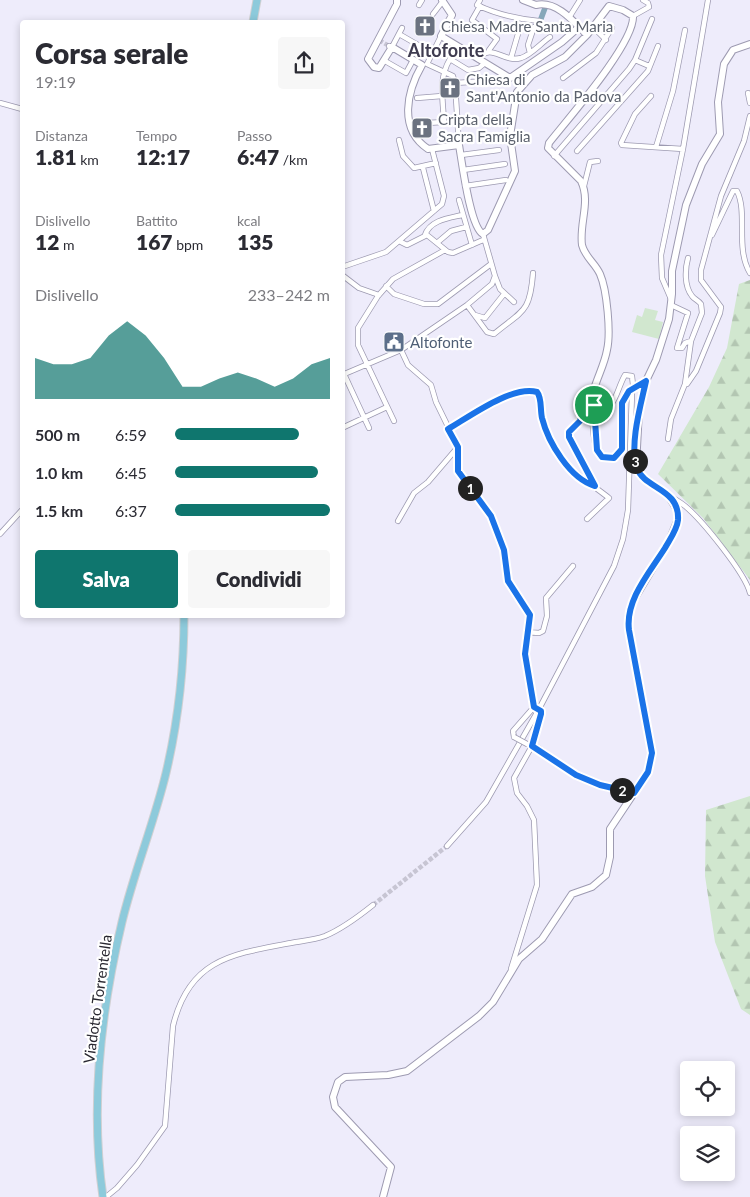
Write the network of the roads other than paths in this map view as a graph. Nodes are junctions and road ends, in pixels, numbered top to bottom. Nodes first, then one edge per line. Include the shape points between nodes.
1 (257, 0) edge
2 (396, 0) edge
3 (422, 0) edge
4 (480, 0) edge
5 (523, 0) edge
6 (643, 0) edge
7 (708, 0) edge
8 (442, 1) edge
9 (540, 1) edge
10 (577, 1) edge
11 (419, 5) dead end
12 (478, 6) junction
13 (433, 14) dead end
14 (570, 16) junction
15 (633, 16) junction
16 (652, 19) dead end
17 (253, 20) edge
18 (539, 21) dead end
19 (534, 26) dead end
20 (520, 27) dead end
21 (579, 27) junction
22 (593, 27) junction
23 (402, 28) dead end
24 (612, 28) dead end
25 (685, 30) dead end
26 (399, 34) junction
27 (587, 35) junction
28 (441, 36) junction
29 (550, 37) dead end
30 (606, 40) junction
31 (750, 44) edge
32 (390, 46) junction
33 (658, 46) dead end
34 (489, 50) junction
35 (530, 53) junction
36 (432, 54) junction
37 (511, 58) junction
38 (478, 59) junction
39 (413, 60) junction
40 (635, 60) junction
41 (385, 61) junction
42 (484, 63) junction
43 (424, 64) junction
44 (649, 66) junction
45 (443, 71) junction
46 (507, 77) junction
47 (563, 78) dead end
48 (455, 83) junction
49 (748, 93) dead end
50 (442, 96) junction
51 (651, 96) dead end
52 (417, 98) dead end
53 (0, 103) edge
54 (750, 103) edge
55 (20, 108) edge
56 (750, 116) edge
57 (410, 124) junction
58 (399, 140) dead end
59 (459, 145) junction
60 (656, 147) junction
61 (432, 149) junction
62 (683, 149) junction
63 (499, 150) dead end
64 (577, 151) dead end
65 (552, 154) junction
66 (461, 155) junction
67 (598, 161) dead end
68 (436, 163) junction
69 (506, 164) dead end
70 (423, 168) junction
71 (463, 170) junction
72 (506, 180) dead end
73 (466, 186) junction
74 (584, 186) junction
75 (459, 200) dead end
76 (434, 211) junction
77 (462, 215) junction
78 (466, 228) junction
79 (425, 234) junction
80 (483, 237) junction
81 (708, 240) junction
82 (399, 241) junction
83 (438, 242) junction
84 (472, 245) junction
85 (445, 250) junction
86 (688, 258) dead end
87 (491, 264) junction
88 (345, 266) edge
89 (533, 273) dead end
90 (750, 273) edge
91 (495, 276) junction
92 (345, 277) edge
93 (386, 286) junction
94 (504, 294) junction
95 (380, 295) junction
96 (514, 302) dead end
97 (671, 303) junction
98 (467, 305) junction
99 (475, 315) junction
100 (691, 341) junction
101 (401, 350) junction
102 (367, 364) junction
103 (345, 373) edge
104 (345, 378) edge
105 (646, 381) junction
106 (685, 384) junction
107 (633, 385) dead end
108 (632, 393) dead end
109 (594, 405) junction
110 (387, 407) junction
111 (594, 414) junction
112 (364, 418) junction
113 (394, 421) dead end
114 (345, 427) edge
115 (369, 428) dead end
116 (448, 429) junction
117 (668, 439) dead end
118 (458, 447) junction
119 (595, 486) junction
120 (668, 495) junction
121 (20, 512) edge
122 (586, 519) dead end
123 (398, 521) dead end
124 (0, 534) edge
125 (573, 566) dead end
126 (750, 593) edge
127 (184, 618) edge
128 (527, 632) junction
129 (536, 708) junction
130 (532, 746) junction
131 (634, 793) junction
132 (447, 846) tunnel mouth
133 (372, 905) tunnel mouth
134 (511, 970) junction
135 (104, 1197) edge
136 (383, 1197) edge

1 - 17 main road
2 - 41 main road via 397,4 368,60 377,68
3 - 11 street
4 - 12 street
5 - 9 main road via 536,5
6 - 15 street via 649,7
7 - 62 street
8 - 13 street
8 - 28 main road via 452,15
9 - 14 main road via 552,4
10 - 14 street
12 - 18 street
12 - 34 street via 472,20 497,39
14 - 21 main road
15 - 22 main road via 609,6
15 - 65 main road via 610,66 549,143
16 - 40 street
19 - 35 street via 528,46
20 - 37 street
21 - 27 main road
21 - 46 main road via 562,42
22 - 27 main road
22 - 30 street
23 - 26 street
24 - 30 street
25 - 60 street via 673,92
26 - 32 street
26 - 36 street
27 - 80 main road via 565,57 532,75 517,92 510,136 515,171
28 - 36 street
28 - 38 main road
29 - 35 street
30 - 47 street via 586,62
31 - 97 main road via 733,50 724,64 718,102 720,134 702,164 684,211 672,271
32 - 39 main road
32 - 41 main road
33 - 44 street
34 - 37 street
34 - 38 street
35 - 37 street
36 - 43 street
38 - 42 main road
39 - 41 street via 406,73
39 - 43 main road
40 - 44 street
40 - 65 street
42 - 45 street via 479,68 468,70 450,59
42 - 46 main road
43 - 45 street
43 - 57 main road via 409,93
44 - 64 street
45 - 48 street via 450,73
45 - 50 street
46 - 48 street via 503,80
48 - 59 street
49 - 54 street
50 - 52 street
50 - 57 street via 444,122
51 - 60 street via 635,114 620,143
53 - 55 street
56 - 81 street via 744,141 720,196
57 - 61 main road via 414,136 423,146
58 - 70 street via 403,156 411,166
59 - 61 main road
59 - 66 main road
60 - 62 street
61 - 68 street
62 - 97 street via 661,255 662,278
63 - 66 street
65 - 74 main road
66 - 71 main road
67 - 74 street via 590,162
68 - 70 street
68 - 76 street via 444,199
69 - 71 street
70 - 76 street
71 - 73 main road
72 - 73 street
73 - 80 main road
74 - 109 main road via 582,242 603,282 608,332 608,350 596,385
75 - 77 street
76 - 82 street
77 - 78 street
77 - 79 street via 438,222
78 - 83 street via 451,231
78 - 84 street
79 - 82 street via 407,245
79 - 83 street
80 - 84 street
80 - 87 street
81 - 90 street via 733,191 736,191 742,222 743,258
81 - 106 street via 700,270 701,280 721,307 696,371
82 - 88 street via 386,252
83 - 85 street
84 - 85 street via 456,252
85 - 93 street
86 - 100 street via 689,291 703,308
87 - 91 street
87 - 93 street via 438,304 424,304 394,294
89 - 99 street via 529,304 494,334 488,333
91 - 94 street
91 - 98 street via 492,284
92 - 95 street via 359,288
93 - 95 street
94 - 96 street
94 - 99 street via 485,318
95 - 102 street via 358,328 357,341
97 - 100 street via 688,312 678,348
97 - 105 main road via 659,351
98 - 99 street
98 - 101 street
100 - 106 street
101 - 102 street
101 - 116 street via 408,365 431,384
102 - 103 street
102 - 110 street
104 - 112 street
105 - 111 main road via 624,396 622,449 614,458 602,457 597,450
105 - 120 main road via 636,428 636,466 641,476
106 - 117 street via 671,419
107 - 111 street via 632,376 625,375 610,408
108 - 129 street via 628,510 619,552 611,573
109 - 111 main road
109 - 119 street via 584,409 580,421 569,434
110 - 112 street
110 - 113 street
112 - 114 street
112 - 115 street
116 - 118 street
116 - 119 street via 518,392 537,392 546,433 552,445 568,466
118 - 123 street via 428,482 414,493
118 - 128 street via 458,471 491,516 504,550 508,581 529,611
119 - 122 street via 608,498
120 - 126 street via 686,506 736,566
120 - 131 main road via 677,510 676,528 629,613 629,630 652,753 648,772
121 - 124 street
125 - 128 street via 547,595 543,631
127 - 135 main road, Viadotto Torrentella via 182,667 166,772 122,922 108,1000 97,1120
128 - 129 street via 526,659
129 - 130 street via 541,714
129 - 130 street, bridge via 512,731 514,737
129 - 132 street via 486,802
130 - 131 street via 576,775
130 - 134 street via 514,778 517,793 534,820 537,884
131 - 134 main road via 610,829 606,875 592,887 572,894 542,939
133 - 135 street via 324,936 224,959 197,977 177,1011 173,1026 165,1126 154,1144 111,1194
134 - 136 main road via 493,1002 407,1071 345,1077 338,1082 333,1097 335,1107 390,1167

